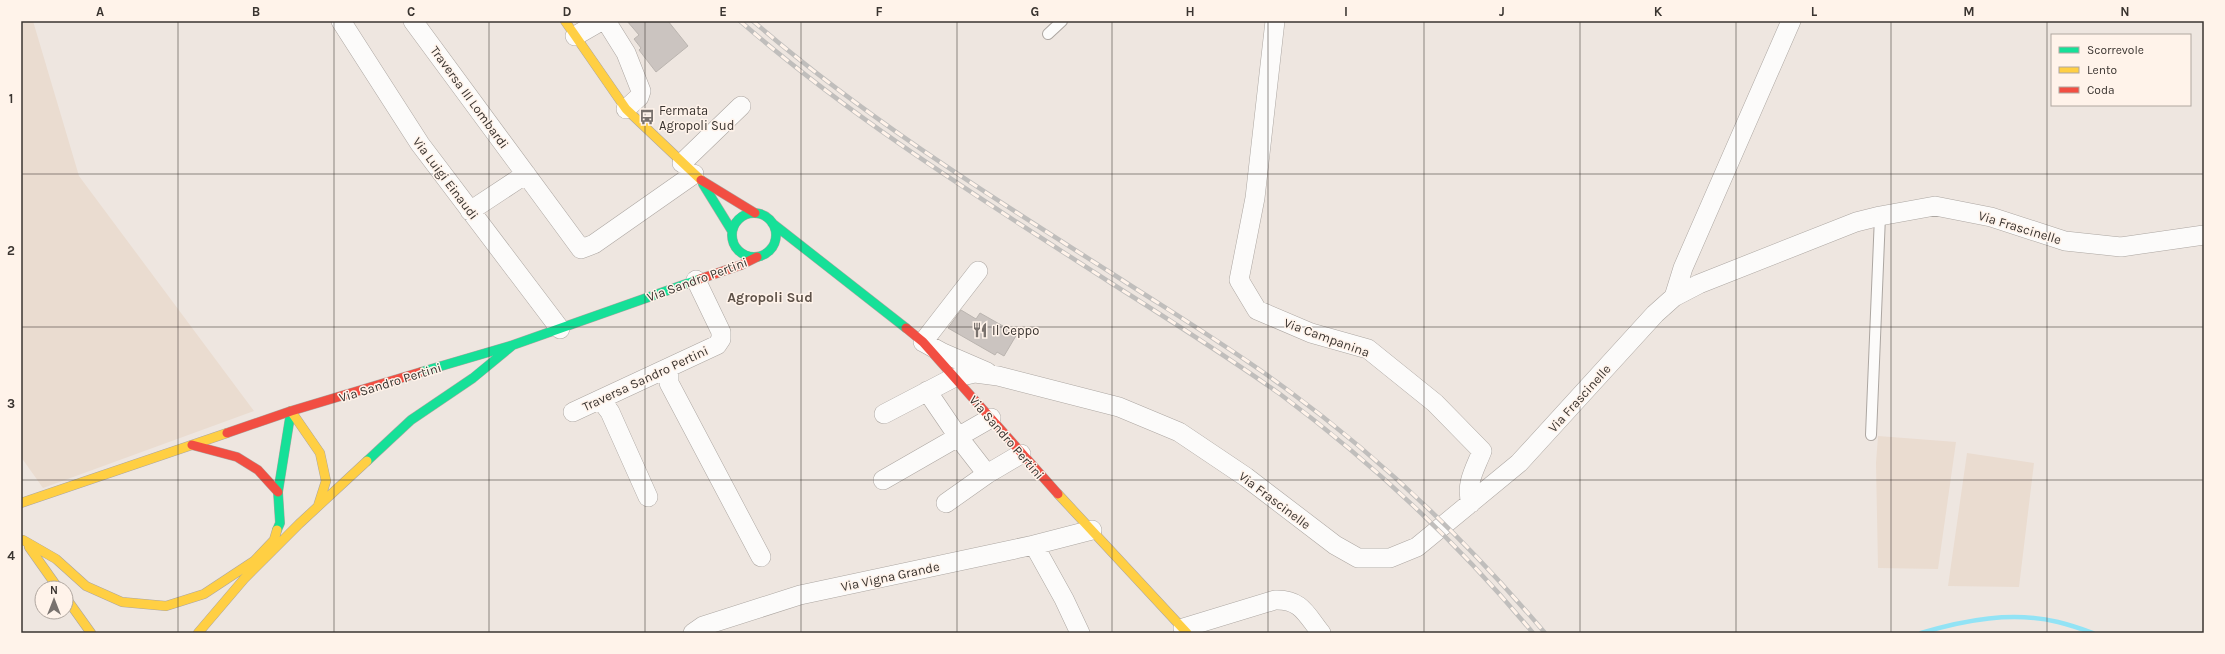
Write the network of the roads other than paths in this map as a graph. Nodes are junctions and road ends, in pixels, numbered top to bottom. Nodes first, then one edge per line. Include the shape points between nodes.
1 (341, 21) edge
2 (413, 21) edge
3 (600, 21) edge
4 (606, 21) edge
5 (1062, 21) edge
6 (1275, 21) edge
7 (1791, 21) edge
8 (570, 29) edge
9 (1048, 34) dead end
10 (741, 106) dead end
11 (626, 109) junction
12 (692, 172) junction
13 (526, 174) junction
14 (470, 211) junction
15 (755, 213) junction
16 (1880, 216) junction
17 (772, 223) junction
18 (732, 231) junction
19 (2204, 235) edge
20 (733, 241) junction
21 (766, 253) junction
22 (782, 254) dead end
23 (798, 256) dead end
24 (757, 257) junction
25 (813, 257) junction
26 (978, 271) dead end
27 (715, 273) junction
28 (696, 280) junction
29 (1674, 297) junction
30 (560, 329) junction
31 (923, 342) junction
32 (512, 345) junction
33 (669, 369) junction
34 (994, 378) junction
35 (958, 382) junction
36 (927, 392) junction
37 (601, 400) junction
38 (290, 411) junction
39 (573, 412) dead end
40 (987, 412) junction
41 (884, 414) dead end
42 (1871, 435) dead end
43 (959, 438) junction
44 (192, 445) junction
45 (1021, 454) junction
46 (987, 474) junction
47 (883, 480) dead end
48 (278, 492) junction
49 (648, 497) dead end
50 (21, 503) edge
51 (946, 503) dead end
52 (1472, 503) junction
53 (318, 506) junction
54 (1092, 530) junction
55 (22, 538) edge
56 (1034, 545) junction
57 (762, 557) dead end
58 (52, 580) edge
59 (74, 609) edge
60 (1185, 631) edge
61 (91, 633) edge
62 (198, 633) edge
63 (693, 633) edge
64 (1080, 633) edge
65 (1321, 633) edge

1 - 14 street, Via Luigi Einaudi via 420,144
2 - 13 street, Traversa III Lombardi
3 - 8 street
4 - 11 street via 626,53 641,91 639,97
5 - 9 lane
6 - 52 street, Via Campanina via 1255,198 1239,280 1256,310 1311,333 1368,349 1435,403 1482,451 1469,482 1468,494
7 - 29 street via 1683,268
8 - 11 main road
10 - 12 street
11 - 12 main road
12 - 13 street, Traversa III Lombardi via 594,244 581,249
12 - 15 main road
12 - 18 main road
13 - 14 street
14 - 30 street, Via Luigi Einaudi
15 - 17 main road via 768,218
15 - 18 main road via 738,220
16 - 19 street, Via Frascinelle via 1935,206 1992,217 2065,241 2121,247
16 - 29 street, Via Frascinelle via 1856,222 1700,284
16 - 42 lane
17 - 21 main road via 776,236
17 - 25 main road, Via Sandro Pertini
18 - 20 main road
20 - 24 main road via 739,252
20 - 27 main road
21 - 22 main road
21 - 24 main road
23 - 25 main road
24 - 27 main road, Via Sandro Pertini
25 - 31 main road, Via Sandro Pertini
26 - 31 street
27 - 28 main road, Via Sandro Pertini
28 - 30 main road, Via Sandro Pertini
28 - 33 street, Traversa Sandro Pertini via 721,332 721,339 717,345
29 - 52 street, Via Frascinelle via 1519,463
30 - 32 main road, Via Sandro Pertini
31 - 34 street, Via Frascinelle
31 - 35 main road, Via Sandro Pertini
32 - 38 main road, Via Sandro Pertini
32 - 53 main road via 472,378 411,420
33 - 37 street, Traversa Sandro Pertini
33 - 57 street via 669,383
34 - 35 street via 973,386
34 - 40 street via 984,385 979,394
34 - 52 street, Via Frascinelle via 1119,407 1179,432 1246,477 1335,545 1358,558 1390,558 1417,547
35 - 36 street
35 - 40 main road, Via Sandro Pertini
36 - 41 street
36 - 43 street
37 - 39 street, Traversa Sandro Pertini
37 - 49 street via 610,412
38 - 44 main road, Via Sandro Pertini
38 - 48 main road
38 - 53 main road via 320,453 326,481
40 - 43 street
40 - 45 main road, Via Sandro Pertini
43 - 46 street
43 - 47 street
44 - 48 main road via 237,457 258,470
44 - 50 main road, Via Sandro Pertini
45 - 46 street
45 - 54 main road, Via Sandro Pertini
46 - 51 street
48 - 55 main road via 280,523 274,540 254,561 204,594 166,606 122,602 86,586 56,559
53 - 62 main road via 244,579
54 - 56 street, Via Vigna Grande
54 - 60 main road, Via Sandro Pertini
55 - 58 main road
56 - 63 street, Via Vigna Grande via 800,595 703,626
56 - 64 street via 1064,598
59 - 61 main road
60 - 65 street via 1275,600 1288,599 1299,606

